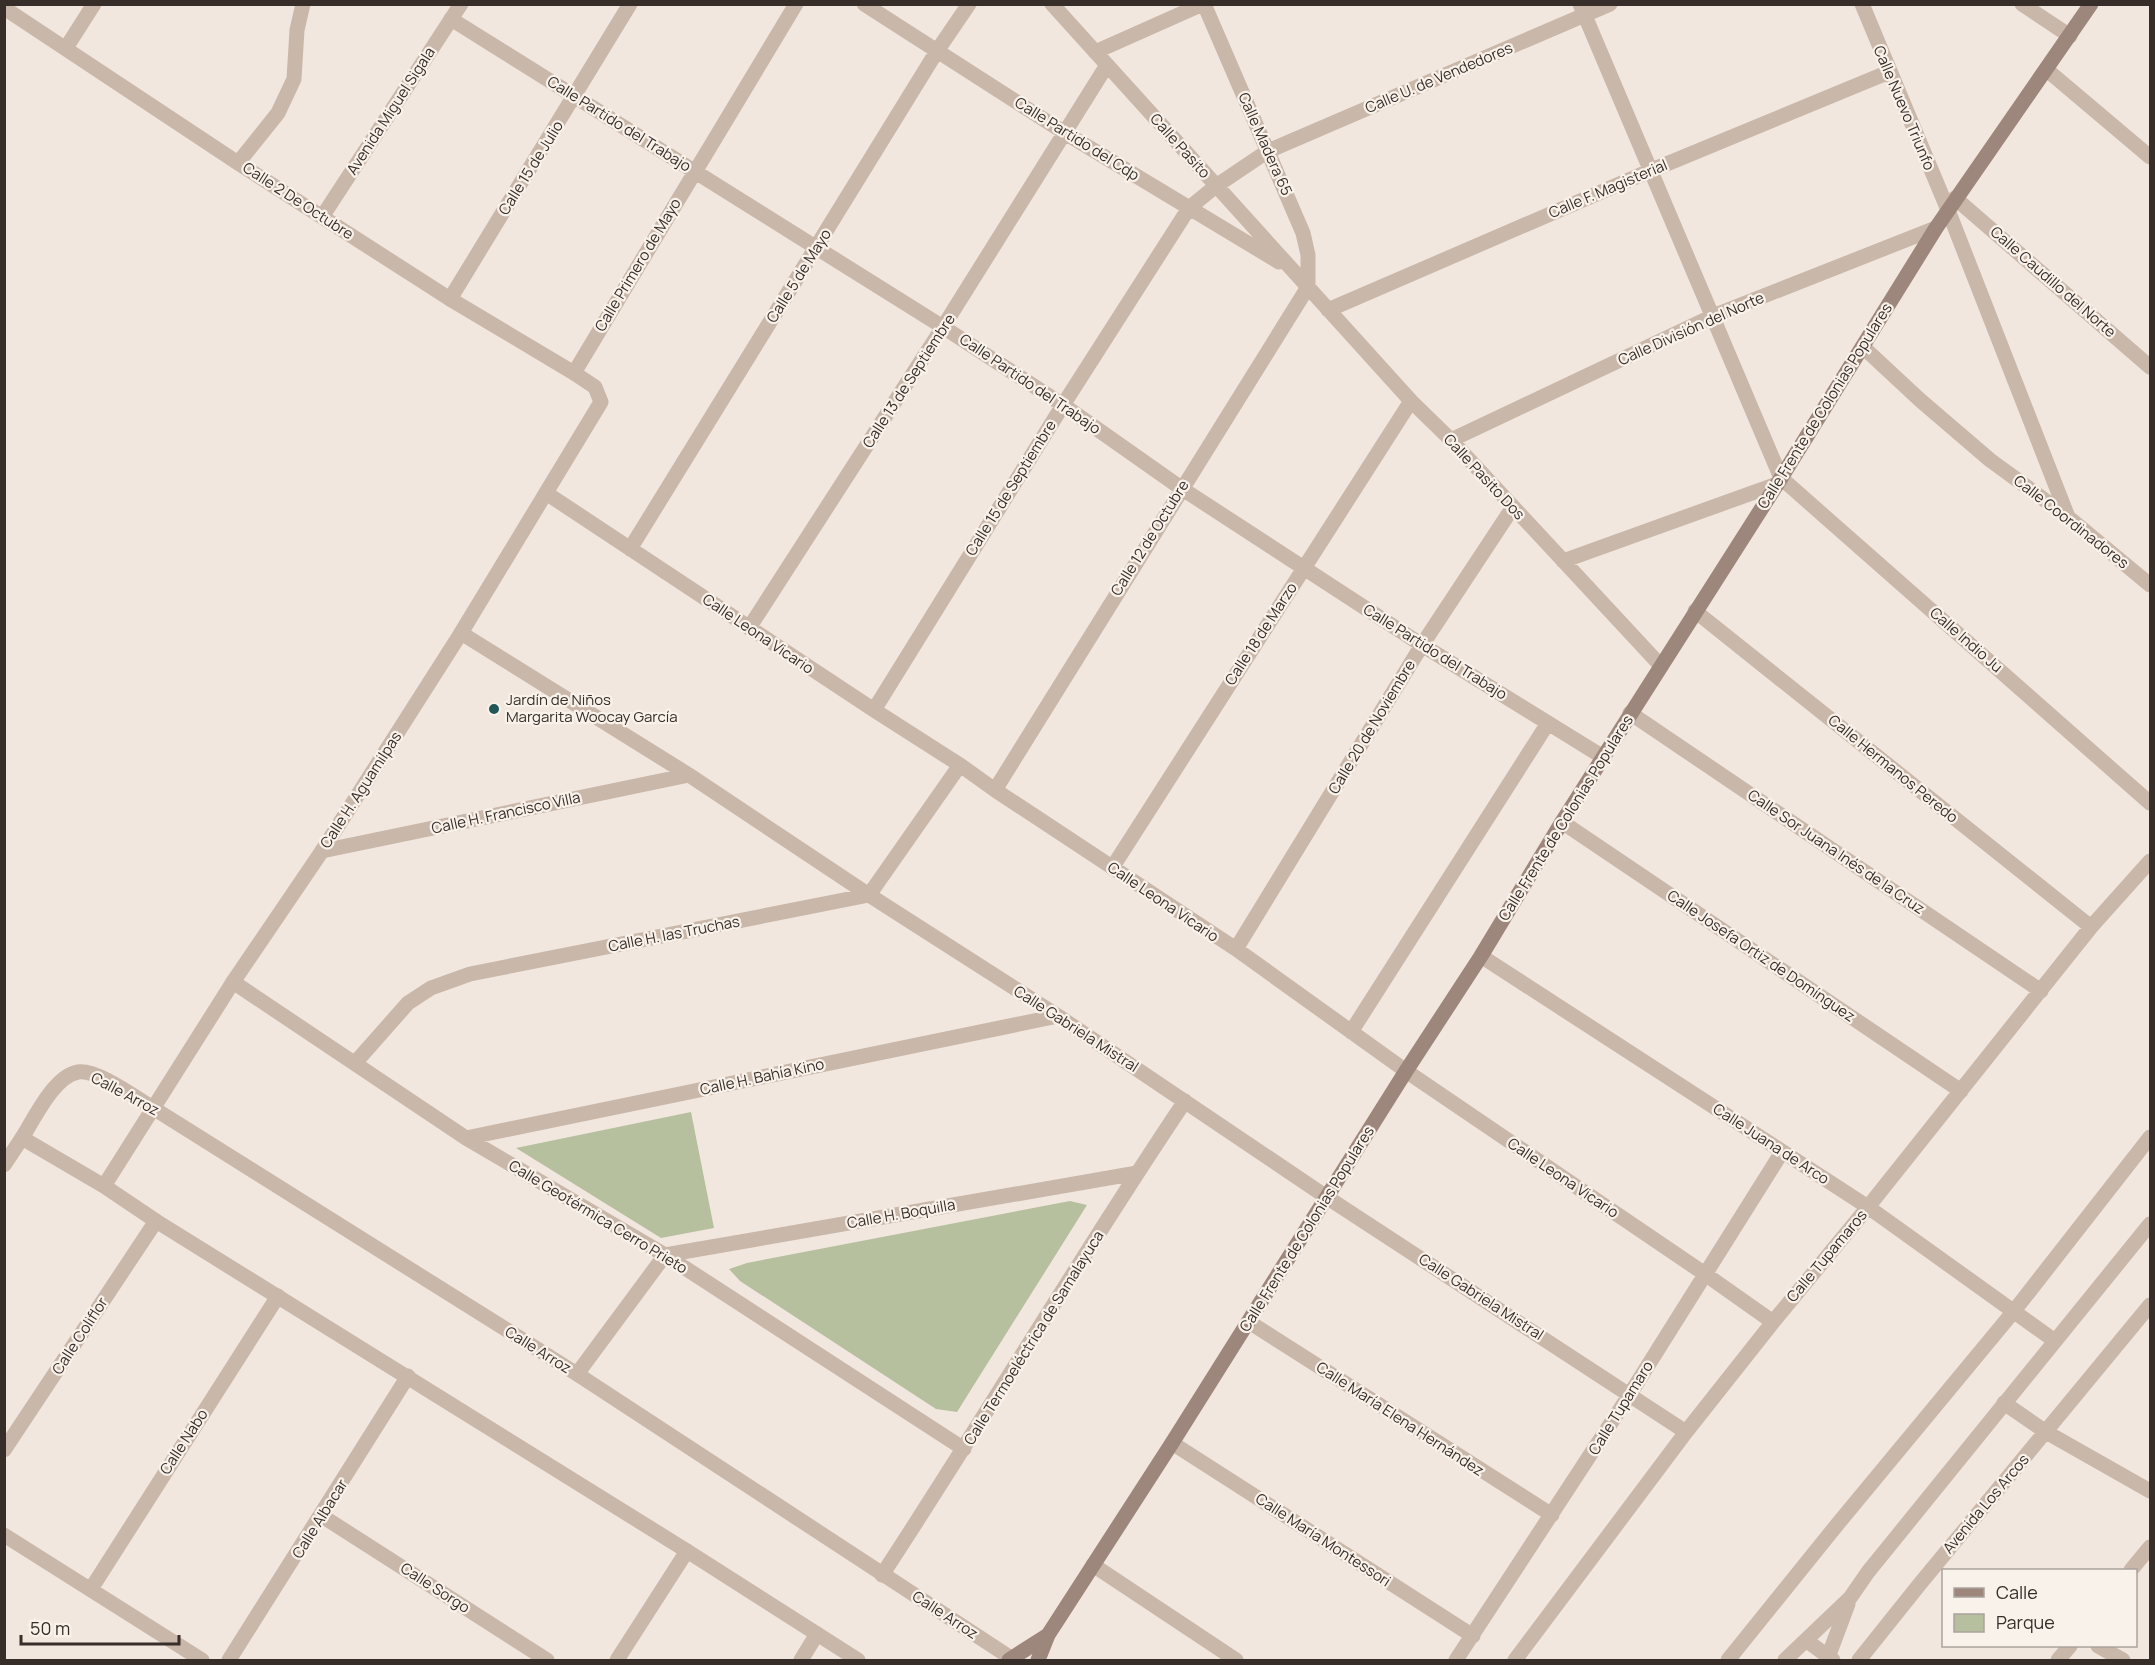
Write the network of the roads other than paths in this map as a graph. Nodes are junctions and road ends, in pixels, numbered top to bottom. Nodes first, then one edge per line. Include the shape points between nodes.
1 (94, 4) edge
2 (303, 4) edge
3 (461, 4) edge
4 (630, 4) edge
5 (796, 4) edge
6 (864, 4) edge
7 (969, 4) edge
8 (1052, 4) edge
9 (1204, 4) edge
10 (1610, 4) edge
11 (1862, 4) edge
12 (2022, 4) edge
13 (2091, 4) edge
14 (4, 8) edge
15 (1582, 11) edge
16 (452, 20) junction
17 (2070, 36) junction
18 (66, 48) junction
19 (938, 51) junction
20 (1095, 52) junction
21 (1107, 65) junction
22 (2047, 70) junction
23 (1889, 72) junction
24 (575, 97) junction
25 (1065, 133) junction
26 (1268, 151) junction
27 (2151, 157) edge
28 (238, 163) junction
29 (1652, 170) junction
30 (694, 172) junction
31 (1216, 186) junction
32 (1952, 204) junction
33 (1190, 208) junction
34 (322, 217) junction
35 (1936, 228) junction
36 (816, 248) junction
37 (1293, 270) junction
38 (1308, 287) junction
39 (450, 299) junction
40 (1328, 310) junction
41 (1713, 316) junction
42 (943, 327) junction
43 (1863, 347) junction
44 (2151, 367) edge
45 (574, 373) junction
46 (595, 387) joint
47 (1411, 401) junction
48 (1063, 405) junction
49 (1451, 440) junction
50 (1779, 481) junction
51 (1181, 488) junction
52 (546, 493) junction
53 (1513, 507) junction
54 (2068, 517) junction
55 (630, 549) junction
56 (1563, 561) junction
57 (1303, 567) junction
58 (2151, 585) edge
59 (1695, 611) junction
60 (749, 628) junction
61 (461, 633) junction
62 (1422, 645) junction
63 (1661, 666) junction
64 (874, 710) junction
65 (1630, 713) junction
66 (1548, 723) junction
67 (1603, 758) junction
68 (960, 765) junction
69 (689, 775) junction
70 (995, 790) junction
71 (2151, 802) edge
72 (1562, 822) junction
73 (322, 850) junction
74 (2151, 861) edge
75 (1112, 868) junction
76 (869, 896) junction
77 (2091, 927) junction
78 (1236, 950) junction
79 (1481, 956) junction
80 (233, 982) junction
81 (2041, 990) junction
82 (1058, 1016) junction
83 (1351, 1032) junction
84 (354, 1063) junction
85 (1406, 1071) junction
86 (1961, 1091) junction
87 (1185, 1101) junction
88 (153, 1108) junction
89 (2151, 1137) edge
90 (22, 1138) junction
91 (466, 1138) junction
92 (1782, 1152) junction
93 (4, 1165) edge
94 (1137, 1173) junction
95 (104, 1186) junction
96 (1328, 1198) junction
97 (1868, 1207) junction
98 (156, 1221) junction
99 (2151, 1224) edge
100 (665, 1255) junction
101 (1705, 1274) junction
102 (278, 1296) junction
103 (2151, 1305) edge
104 (2014, 1311) junction
105 (1248, 1322) junction
106 (1773, 1322) junction
107 (2055, 1341) junction
108 (577, 1374) junction
109 (408, 1376) junction
110 (1630, 1394) junction
111 (2004, 1403) junction
112 (1686, 1432) junction
113 (2046, 1432) junction
114 (1172, 1443) junction
115 (964, 1449) junction
116 (4, 1450) edge
117 (2151, 1491) edge
118 (1552, 1515) junction
119 (322, 1516) junction
120 (4, 1534) edge
121 (2151, 1546) edge
122 (687, 1551) junction
123 (1093, 1565) junction
124 (2132, 1569) edge
125 (882, 1575) junction
126 (91, 1588) junction
127 (1850, 1598) junction
128 (817, 1634) junction
129 (1048, 1635) junction
130 (1473, 1636) junction
131 (1807, 1641) junction
132 (2069, 1647) edge
133 (2100, 1647) edge
134 (1830, 1659) edge
135 (202, 1660) edge
136 (229, 1660) edge
137 (547, 1660) edge
138 (617, 1660) edge
139 (801, 1660) edge
140 (858, 1660) edge
141 (1011, 1660) edge
142 (1038, 1660) edge
143 (1236, 1660) edge
144 (1456, 1660) edge
145 (1515, 1660) edge
146 (1728, 1660) edge
147 (1785, 1660) edge
148 (1859, 1660) edge
149 (2058, 1660) edge
150 (2123, 1660) edge

1 - 18 street
2 - 28 street via 294,79 278,113
3 - 16 street, Avenida Miguel Sigala
4 - 24 street, Calle 15 de Julio
5 - 30 street, Calle Primero de Mayo
6 - 19 street, Calle Partido del Cdp
7 - 19 street, Calle 5 de Mayo
8 - 20 street, Calle Pasito
9 - 20 street
9 - 26 street, Calle Madera 65
10 - 15 street, Calle U. de Vendedores
11 - 23 street, Calle Nuevo Triunfo
12 - 17 street
13 - 17 main road, Calle Frente de Colonias Populares
14 - 18 street, Calle 2 De Octubre
15 - 26 street, Calle U. de Vendedores
15 - 29 street
16 - 24 street, Calle Partido del Trabajo
16 - 34 street, Avenida Miguel Sigala
17 - 22 main road, Calle Frente de Colonias Populares
18 - 28 street, Calle 2 De Octubre
19 - 25 street, Calle Partido del Cdp
19 - 36 street, Calle 5 de Mayo
20 - 21 street, Calle Pasito
21 - 25 street, Calle 13 de Septiembre
21 - 31 street, Calle Pasito
22 - 27 street
22 - 32 main road, Calle Frente de Colonias Populares
23 - 29 street, Calle F. Magisterial
23 - 32 street, Calle Nuevo Triunfo
24 - 30 street, Calle Partido del Trabajo
24 - 39 street, Calle 15 de Julio
25 - 33 street, Calle Partido del Cdp
25 - 42 street, Calle 13 de Septiembre
26 - 31 street, Calle U. de Vendedores
26 - 38 street, Calle Madera 65 via 1303,233
28 - 34 street, Calle 2 De Octubre
29 - 40 street, Calle F. Magisterial
29 - 41 street
30 - 36 street, Calle Partido del Trabajo
30 - 45 street, Calle Primero de Mayo
31 - 33 street, Calle 15 de Septiembre
31 - 37 street, Calle Pasito
32 - 35 main road, Calle Frente de Colonias Populares
32 - 44 street, Calle Caudillo del Norte
32 - 54 street, Calle Nuevo Triunfo
33 - 37 street, Calle Partido del Cdp
33 - 48 street, Calle 15 de Septiembre
34 - 39 street, Calle 2 De Octubre
35 - 41 street, Calle División del Norte
35 - 43 main road, Calle Frente de Colonias Populares
36 - 42 street, Calle Partido del Trabajo
36 - 55 street, Calle 5 de Mayo
37 - 38 street, Calle Pasito
38 - 40 street, Calle Pasito Dos
38 - 51 street, Calle 12 de Octubre
39 - 45 street, Calle 2 De Octubre
40 - 47 street, Calle Pasito Dos
41 - 49 street, Calle División del Norte
41 - 50 street
42 - 48 street, Calle Partido del Trabajo
42 - 60 street, Calle 13 de Septiembre
43 - 50 main road, Calle Frente de Colonias Populares
43 - 54 street, Calle Coordinadores via 1990,460
45 - 46 street, Calle 2 De Octubre
46 - 52 street, Calle H. Aguamilpas via 601,402 597,412
47 - 49 street, Calle Pasito Dos
47 - 57 street, Calle 18 de Marzo
48 - 51 street, Calle Partido del Trabajo
48 - 64 street, Calle 15 de Septiembre
49 - 53 street, Calle Pasito Dos
50 - 56 street
50 - 59 main road, Calle Frente de Colonias Populares
50 - 71 street, Calle Indio Ju
51 - 57 street, Calle Partido del Trabajo
51 - 70 street, Calle 12 de Octubre
52 - 55 street, Calle Leona Vicario
52 - 61 street, Calle H. Aguamilpas
53 - 56 street, Calle Pasito Dos
53 - 62 street, Calle 20 de Noviembre
54 - 58 street, Calle Coordinadores
55 - 60 street, Calle Leona Vicario
56 - 63 street, Calle Pasito Dos
57 - 62 street, Calle Partido del Trabajo
57 - 75 street, Calle 18 de Marzo
59 - 63 main road, Calle Frente de Colonias Populares
59 - 77 street, Calle Hermanos Peredo
60 - 64 street, Calle Leona Vicario
61 - 69 street, Calle Gabriela Mistral
61 - 73 street, Calle H. Aguamilpas
62 - 66 street, Calle Partido del Trabajo
62 - 78 street, Calle 20 de Noviembre
63 - 65 main road, Calle Frente de Colonias Populares
64 - 68 street, Calle Leona Vicario
65 - 67 main road, Calle Frente de Colonias Populares
65 - 81 street, Calle Sor Juana Inés de la Cruz
66 - 67 street, Calle Partido del Trabajo
66 - 83 street
67 - 72 main road, Calle Frente de Colonias Populares
68 - 70 street, Calle Leona Vicario
68 - 76 street
69 - 73 street, Calle H. Francisco Villa
69 - 76 street, Calle Gabriela Mistral
70 - 75 street, Calle Leona Vicario
72 - 79 main road, Calle Frente de Colonias Populares
72 - 86 street, Calle Josefa Ortiz de Domínguez
73 - 80 street, Calle H. Aguamilpas
74 - 77 street, Calle Tupamaros
75 - 78 street, Calle Leona Vicario
76 - 82 street, Calle Gabriela Mistral
76 - 84 street, Calle H. las Truchas via 470,974 431,988 408,1003
77 - 81 street, Calle Tupamaros
78 - 83 street, Calle Leona Vicario
79 - 85 main road, Calle Frente de Colonias Populares
79 - 92 street, Calle Juana de Arco
80 - 84 street, Calle Geotérmica Cerro Prieto
80 - 88 street, Calle H. Aguamilpas
81 - 86 street, Calle Tupamaros
82 - 87 street, Calle Gabriela Mistral
82 - 91 street, Calle H. Bahía Kino
83 - 85 street, Calle Leona Vicario
84 - 91 street, Calle Geotérmica Cerro Prieto
85 - 96 main road, Calle Frente de Colonias Populares
85 - 101 street, Calle Leona Vicario
86 - 97 street, Calle Tupamaros
87 - 94 street, Calle Termoeléctrica de Samalayuca
87 - 96 street, Calle Gabriela Mistral
88 - 90 street, Calle Arroz via 102,1078 78,1072 59,1082
88 - 95 street, Calle H. Aguamilpas
88 - 108 street, Calle Arroz
89 - 104 street
90 - 93 street, Calle Arroz
90 - 95 street
91 - 100 street, Calle Geotérmica Cerro Prieto
92 - 97 street, Calle Juana de Arco
92 - 101 street, Calle Tupamaro
94 - 100 street, Calle H. Boquilla
94 - 115 street, Calle Termoeléctrica de Samalayuca
95 - 98 street
96 - 105 main road, Calle Frente de Colonias Populares
96 - 110 street, Calle Gabriela Mistral
97 - 104 street, Calle Juana de Arco
97 - 106 street, Calle Tupamaros
98 - 102 street
98 - 116 street, Calle Coliflor
99 - 107 street
100 - 108 street
100 - 115 street, Calle Geotérmica Cerro Prieto
101 - 106 street, Calle Leona Vicario
101 - 110 street, Calle Tupamaro
102 - 109 street
102 - 126 street, Calle Nabo
103 - 113 street, Avenida Los Arcos
104 - 107 street, Calle Juana de Arco
104 - 146 street
105 - 114 main road, Calle Frente de Colonias Populares
105 - 118 street, Calle María Elena Hernández
106 - 112 street, Calle Tupamaros
107 - 111 street
108 - 125 street, Calle Arroz
109 - 119 street, Calle Albacar
109 - 122 street
110 - 112 street, Calle Gabriela Mistral
110 - 118 street, Calle Tupamaro
111 - 113 street
111 - 127 street
112 - 145 street, Calle Tupamaros
113 - 117 street
113 - 148 street, Avenida Los Arcos
114 - 123 main road, Calle Frente de Colonias Populares
114 - 130 street, Calle María Montessori
115 - 125 street, Calle Termoeléctrica de Samalayuca
118 - 130 street, Calle Tupamaro
119 - 136 street, Calle Albacar
119 - 137 street, Calle Sorgo
120 - 126 street
121 - 124 street
122 - 128 street
122 - 138 street
123 - 129 main road, Calle Frente de Colonias Populares
123 - 143 street
125 - 141 street, Calle Arroz
126 - 135 street
127 - 131 street
127 - 134 street
128 - 139 street
128 - 140 street
129 - 141 main road, Calle Frente de Colonias Populares
129 - 142 main road, Calle Frente de Colonias Populares
130 - 144 street, Calle Tupamaro
131 - 134 street
131 - 147 street
132 - 149 street
133 - 150 street

